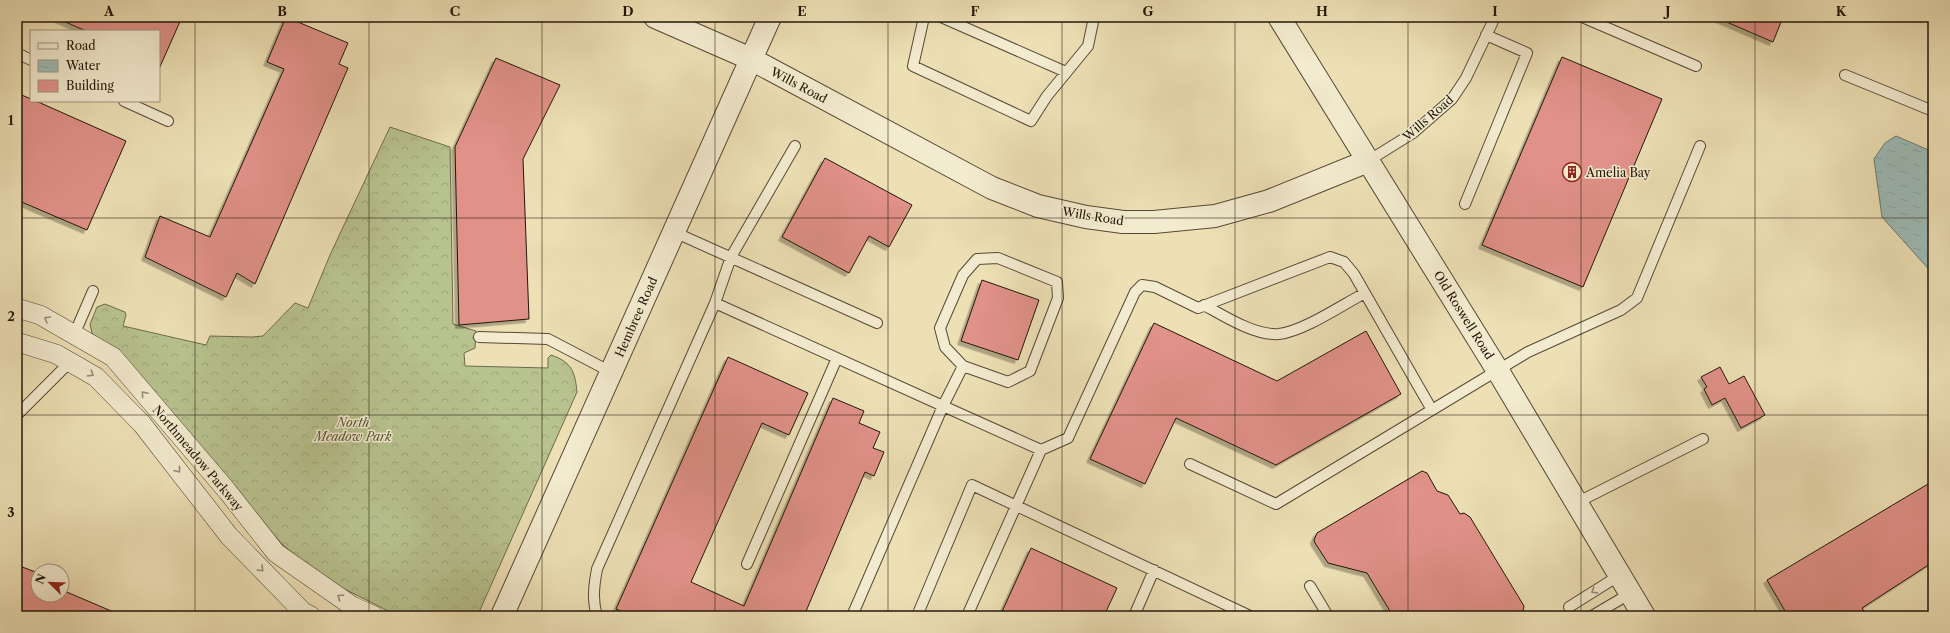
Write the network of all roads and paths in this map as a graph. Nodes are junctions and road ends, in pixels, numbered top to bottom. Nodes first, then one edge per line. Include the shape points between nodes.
1 (655, 17) edge
2 (770, 17) edge
3 (924, 17) edge
4 (941, 17) edge
5 (1094, 17) edge
6 (1279, 17) edge
7 (1495, 17) edge
8 (1582, 17) edge
9 (1486, 35) junction
10 (17, 53) edge
11 (30, 60) edge
12 (751, 60) junction
13 (1696, 66) dead end
14 (1066, 72) junction
15 (1845, 75) dead end
16 (126, 102) edge
17 (1933, 111) edge
18 (168, 121) dead end
19 (795, 146) dead end
20 (1700, 146) dead end
21 (1368, 161) junction
22 (1465, 204) dead end
23 (674, 232) junction
24 (731, 257) junction
25 (94, 291) dead end
26 (1365, 292) junction
27 (716, 303) junction
28 (1204, 305) junction
29 (17, 308) edge
30 (878, 322) dead end
31 (74, 335) junction
32 (479, 337) dead end
33 (17, 342) edge
34 (837, 358) junction
35 (70, 362) junction
36 (963, 366) junction
37 (1498, 371) junction
38 (611, 372) junction
39 (943, 406) junction
40 (1432, 410) junction
41 (17, 415) edge
42 (1703, 439) dead end
43 (1041, 450) junction
44 (1190, 464) dead end
45 (1576, 503) junction
46 (1018, 506) junction
47 (747, 564) dead end
48 (1154, 570) junction
49 (1625, 584) junction
50 (1310, 586) dead end
51 (1569, 607) dead end
52 (505, 614) edge
53 (311, 616) edge
54 (374, 616) edge
55 (597, 616) edge
56 (852, 616) edge
57 (917, 616) edge
58 (968, 616) edge
59 (1134, 616) edge
60 (1250, 616) edge
61 (1328, 616) edge
62 (1592, 616) edge
63 (1644, 616) edge

1 - 12 street, Wills Road
2 - 12 street, Hembree Road
3 - 14 lane via 913,66 1031,122
4 - 14 lane
5 - 14 lane via 1088,46
6 - 21 street, Old Roswell Road
7 - 9 lane, Wills Road
8 - 13 lane
9 - 21 lane, Wills Road via 1466,78 1452,99 1413,133
9 - 22 lane via 1528,53
10 - 11 lane
12 - 21 street, Wills Road via 992,188 1038,206 1086,217 1123,222 1154,222 1215,216 1269,201
12 - 23 street, Hembree Road
15 - 17 lane
16 - 18 lane
19 - 24 lane
20 - 37 lane via 1637,298 1621,310 1528,352
21 - 37 street, Old Roswell Road
23 - 24 lane
23 - 38 street, Hembree Road
24 - 27 lane
24 - 30 lane
25 - 31 lane
26 - 28 lane via 1294,331 1277,334 1238,323
26 - 28 lane via 1344,262 1330,257
26 - 40 lane
27 - 34 lane
27 - 55 lane via 597,569 594,590
28 - 43 lane via 1198,308 1155,287 1142,285 1135,292 1068,438
31 -> 29 street, Northmeadow Parkway via 40,315
54 -> 31 street, Northmeadow Parkway via 352,606 276,553 228,492 112,357
32 - 38 lane via 548,339
33 - 35 street, Northmeadow Parkway via 56,354
34 - 39 lane
34 - 47 lane
35 - 41 lane
35 -> 53 street, Northmeadow Parkway via 96,377 142,424 229,536 303,612
36 - 36 lane via 1008,382 1030,370 1058,298 1057,282 998,258 977,259 963,275 940,328 945,347
36 - 39 lane
37 - 40 lane
37 - 45 street, Old Roswell Road
38 - 52 street, Hembree Road
39 - 43 lane
39 - 56 lane
40 - 44 lane via 1276,504
42 - 45 lane
43 - 46 lane
45 - 49 street, Old Roswell Road
46 - 48 lane
46 - 57 lane via 972,485
46 - 58 lane
48 - 59 lane
48 - 60 lane
49 -> 51 lane
49 - 62 lane
49 - 63 street, Old Roswell Road
50 - 61 lane

